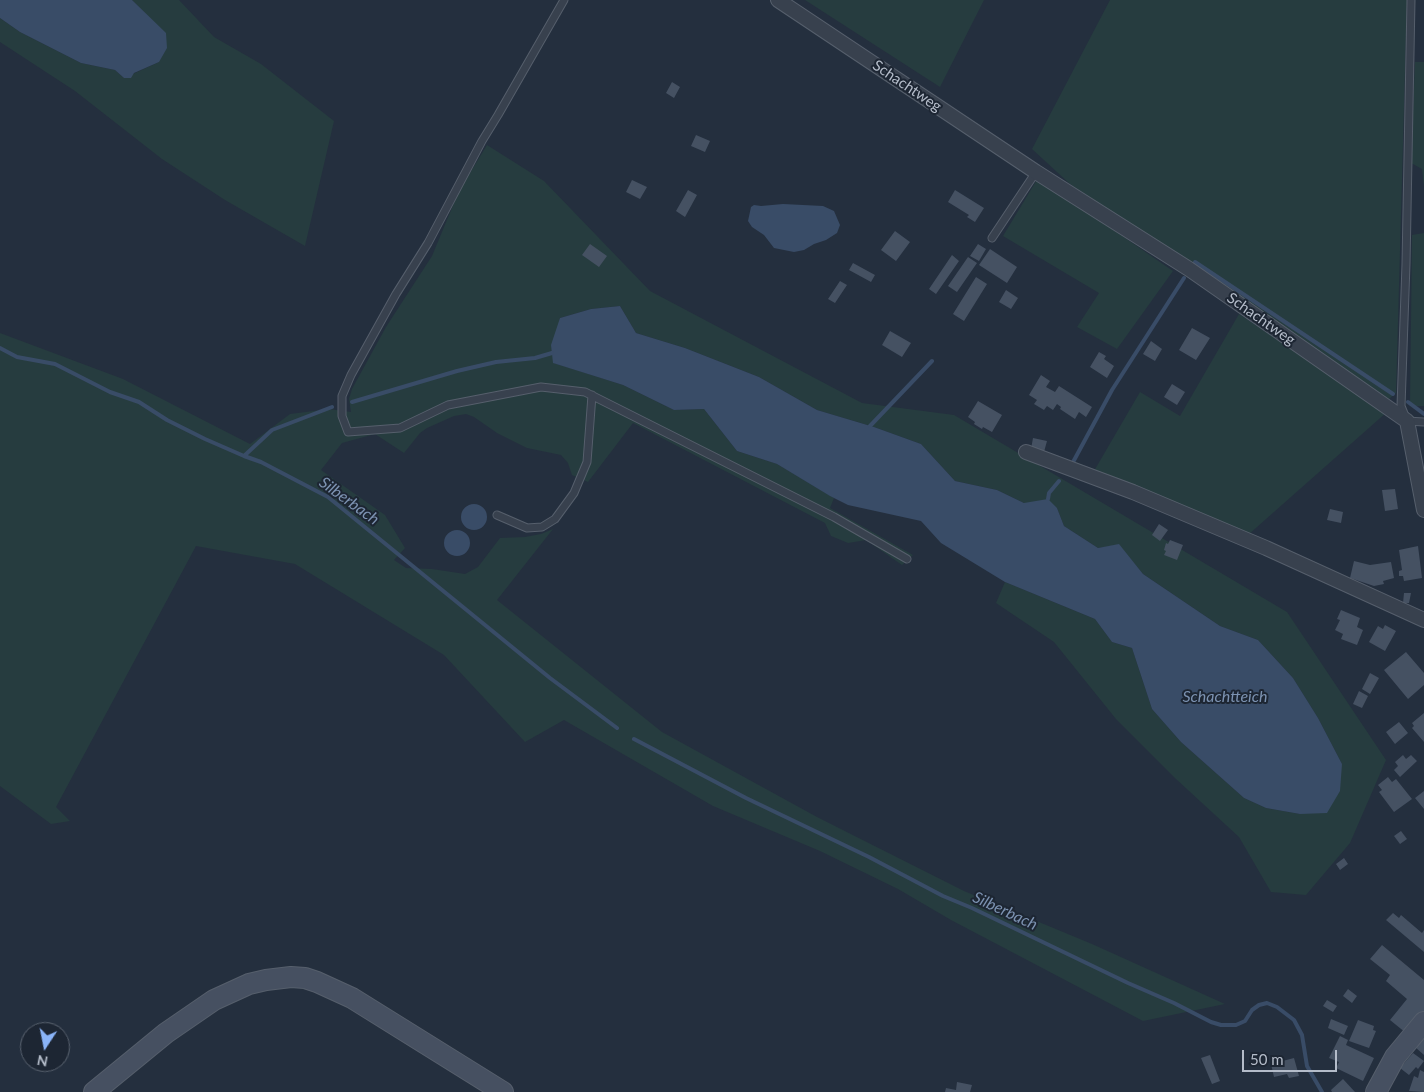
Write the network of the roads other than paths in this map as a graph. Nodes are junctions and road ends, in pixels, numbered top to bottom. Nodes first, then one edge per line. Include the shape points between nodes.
1 (564, 0) edge
2 (778, 0) edge
3 (1411, 0) edge
4 (1036, 172) junction
5 (992, 238) dead end
6 (592, 396) junction
7 (1407, 421) junction
8 (1424, 422) edge
9 (1026, 452) dead end
10 (1424, 510) edge
11 (497, 515) dead end
12 (902, 548) dead end
13 (893, 551) junction
14 (907, 559) dead end
15 (1424, 620) edge
16 (1424, 1022) edge
17 (1379, 1091) edge
18 (94, 1092) edge
19 (503, 1092) edge

1 - 6 lane via 351,375 342,396 342,416 348,432 400,428 448,406 541,387 584,392
2 - 4 street, Schachtweg
3 - 7 lane via 1401,406
4 - 5 lane
4 - 7 street, Schachtweg via 1189,269
6 - 11 lane via 587,462 574,493 555,519 542,526 527,528
6 - 13 lane via 834,517
7 - 8 lane
7 - 10 street
9 - 15 street via 1142,495
12 - 13 lane
13 - 14 lane
16 - 17 street via 1395,1057
18 - 19 street via 166,1033 214,1000 249,984 292,977 317,982 352,998

